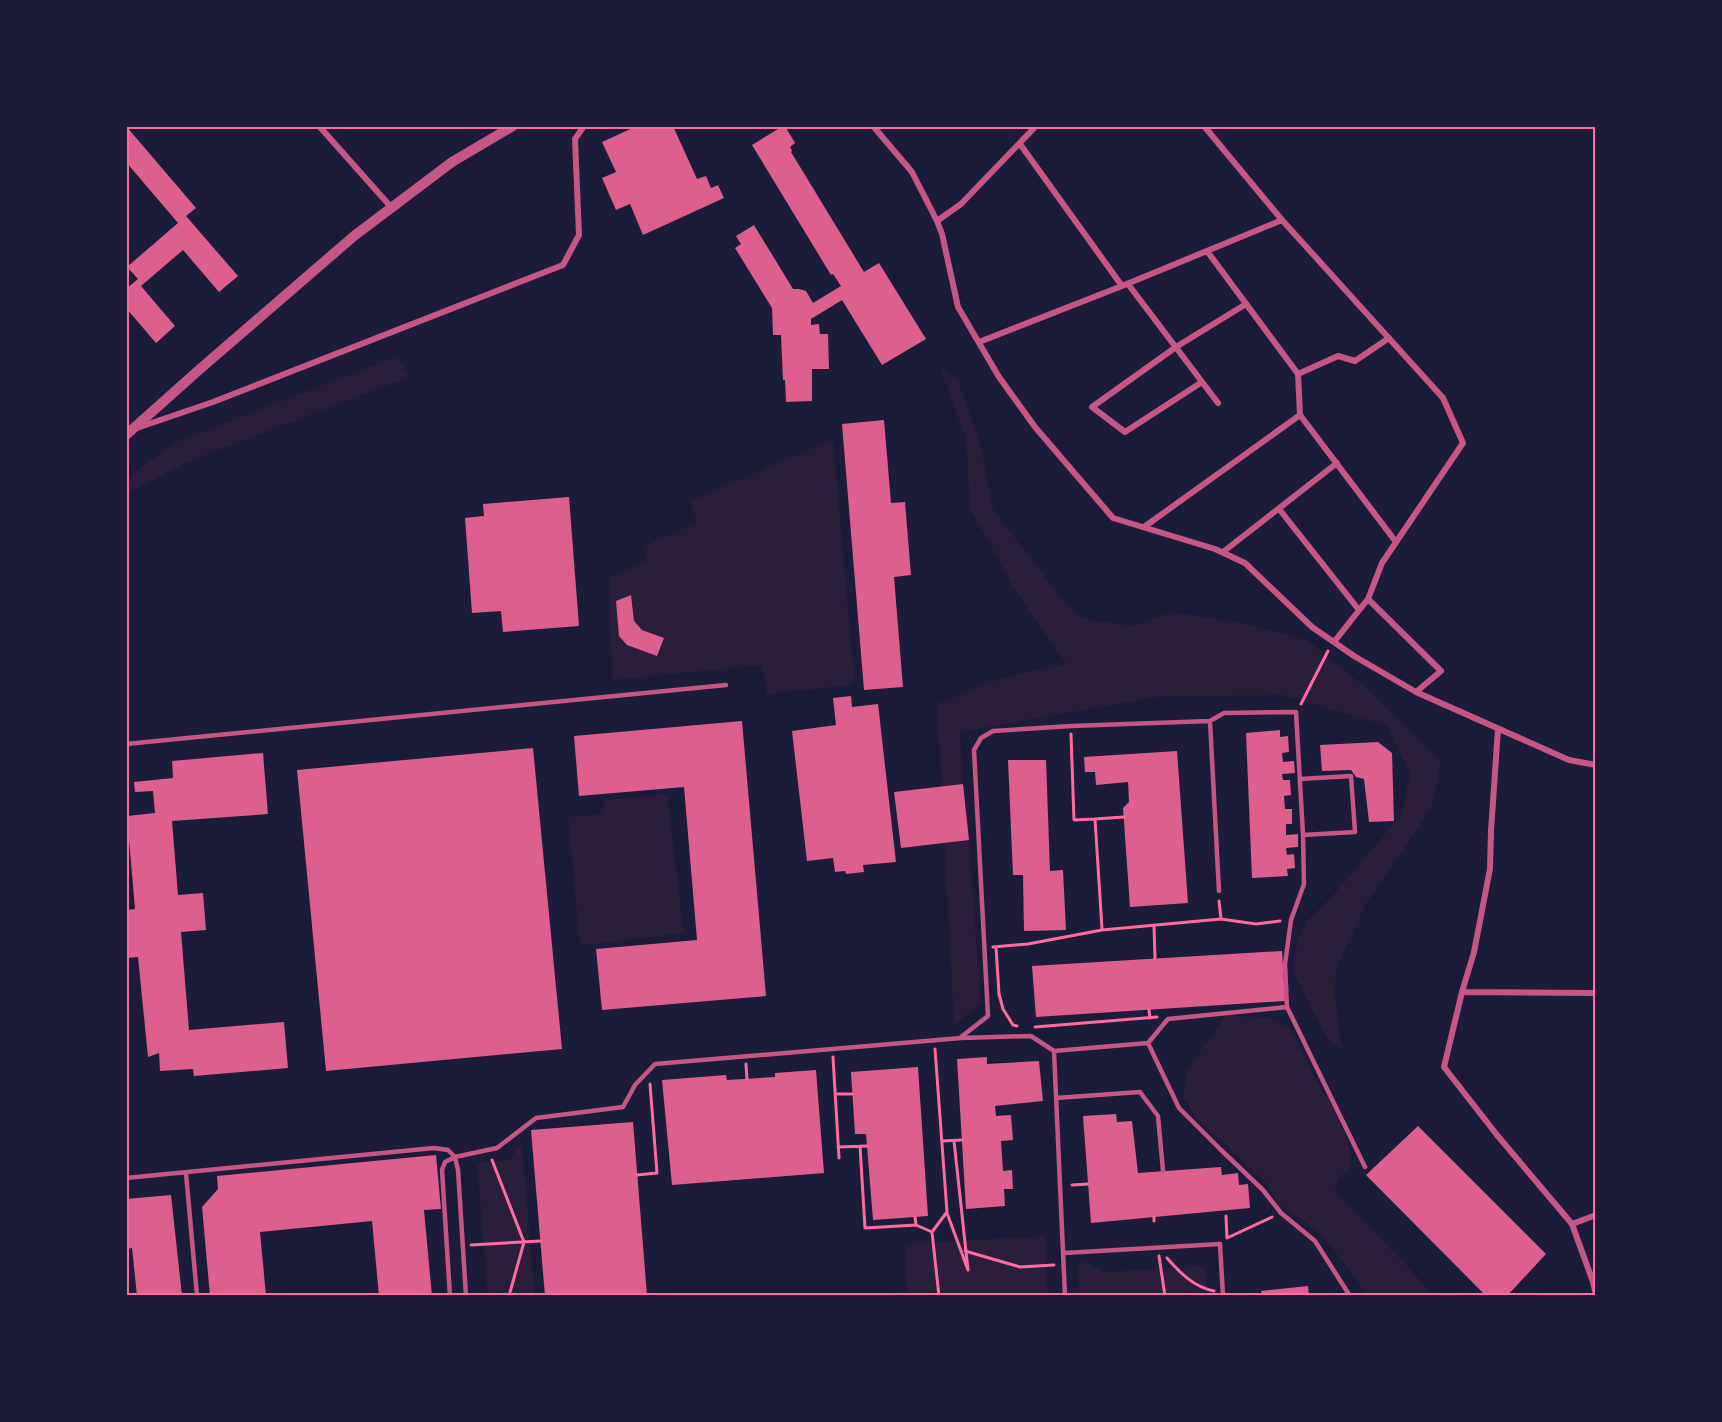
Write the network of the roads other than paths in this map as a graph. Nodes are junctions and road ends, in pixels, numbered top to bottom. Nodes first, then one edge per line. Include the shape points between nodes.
1 (319, 126) edge
2 (513, 126) edge
3 (584, 126) edge
4 (873, 126) edge
5 (1036, 126) edge
6 (1204, 126) edge
7 (1020, 144) junction
8 (392, 207) junction
9 (1282, 220) junction
10 (937, 221) junction
11 (1206, 251) junction
12 (1125, 285) junction
13 (1246, 304) junction
14 (1389, 338) junction
15 (979, 342) junction
16 (1176, 347) junction
17 (1298, 374) junction
18 (1202, 382) junction
19 (1218, 403) dead end
20 (1300, 415) junction
21 (129, 433) edge
22 (1337, 464) junction
23 (1279, 509) junction
24 (1144, 527) junction
25 (1396, 542) junction
26 (1223, 552) junction
27 (1368, 599) junction
28 (1359, 610) junction
29 (1334, 642) junction
30 (726, 685) dead end
31 (1416, 692) junction
32 (1210, 721) junction
33 (1498, 729) junction
34 (126, 744) edge
35 (1596, 765) edge
36 (1300, 779) junction
37 (1303, 835) junction
38 (1219, 891) road end
39 (1462, 992) junction
40 (1596, 993) edge
41 (1287, 1007) junction
42 (961, 1038) junction
43 (1148, 1043) junction
44 (1054, 1051) junction
45 (1056, 1098) junction
46 (455, 1157) junction
47 (1365, 1167) dead end
48 (1163, 1171) dead end
49 (186, 1173) junction
50 (126, 1178) edge
51 (1596, 1215) edge
52 (1572, 1224) junction
53 (1064, 1253) junction
54 (1223, 1294) edge
55 (1596, 1295) edge
56 (197, 1296) edge
57 (450, 1296) edge
58 (466, 1296) edge
59 (1065, 1296) edge
60 (1350, 1296) edge

1 - 8 street
2 - 8 street via 452,162
3 - 21 street via 575,140 579,235 564,266
4 - 10 street via 912,172
5 - 7 street
6 - 9 street
7 - 10 street via 961,204
7 - 12 street
8 - 21 street
9 - 11 street
9 - 14 street
10 - 15 street via 958,307
11 - 12 street
11 - 13 street
12 - 15 street
12 - 16 street
13 - 16 street
13 - 17 street
14 - 17 street via 1355,361 1338,356
14 - 25 street via 1443,398 1463,443
15 - 24 street via 1035,427 1113,518
16 - 18 street
16 - 18 street via 1092,407 1125,432
17 - 20 street
18 - 19 street
20 - 22 street
20 - 24 street
22 - 23 street
22 - 25 street
23 - 26 street
23 - 28 street
24 - 26 street
25 - 27 street via 1382,563
26 - 29 street via 1245,563 1312,627
27 - 28 street
27 - 31 street via 1441,671
28 - 29 street
29 - 31 street
30 - 34 lane
31 - 33 street
32 - 36 lane via 1224,713 1296,712
32 - 38 lane
32 - 42 lane via 993,731 981,738 974,750 988,1016
33 - 35 street via 1569,760
33 - 39 street via 1490,869
36 - 37 lane
36 - 37 lane via 1351,776 1355,832
37 - 41 lane via 1304,884 1291,920
39 - 40 street
39 - 52 street via 1444,1067
41 - 43 lane via 1168,1019
41 - 47 lane
42 - 44 lane via 1031,1036
42 - 46 lane via 655,1064 635,1085 623,1107 536,1118 497,1148
43 - 44 lane
43 - 60 lane via 1179,1108 1263,1190 1281,1213 1316,1241
44 - 45 lane
45 - 48 lane via 1140,1092 1158,1116
45 - 53 lane
46 - 49 lane via 448,1150 434,1148
46 - 57 lane via 445,1162 442,1170
46 - 58 lane
49 - 50 lane
49 - 56 lane
51 - 52 street
52 - 55 street
53 - 54 lane via 1220,1244
53 - 59 lane

